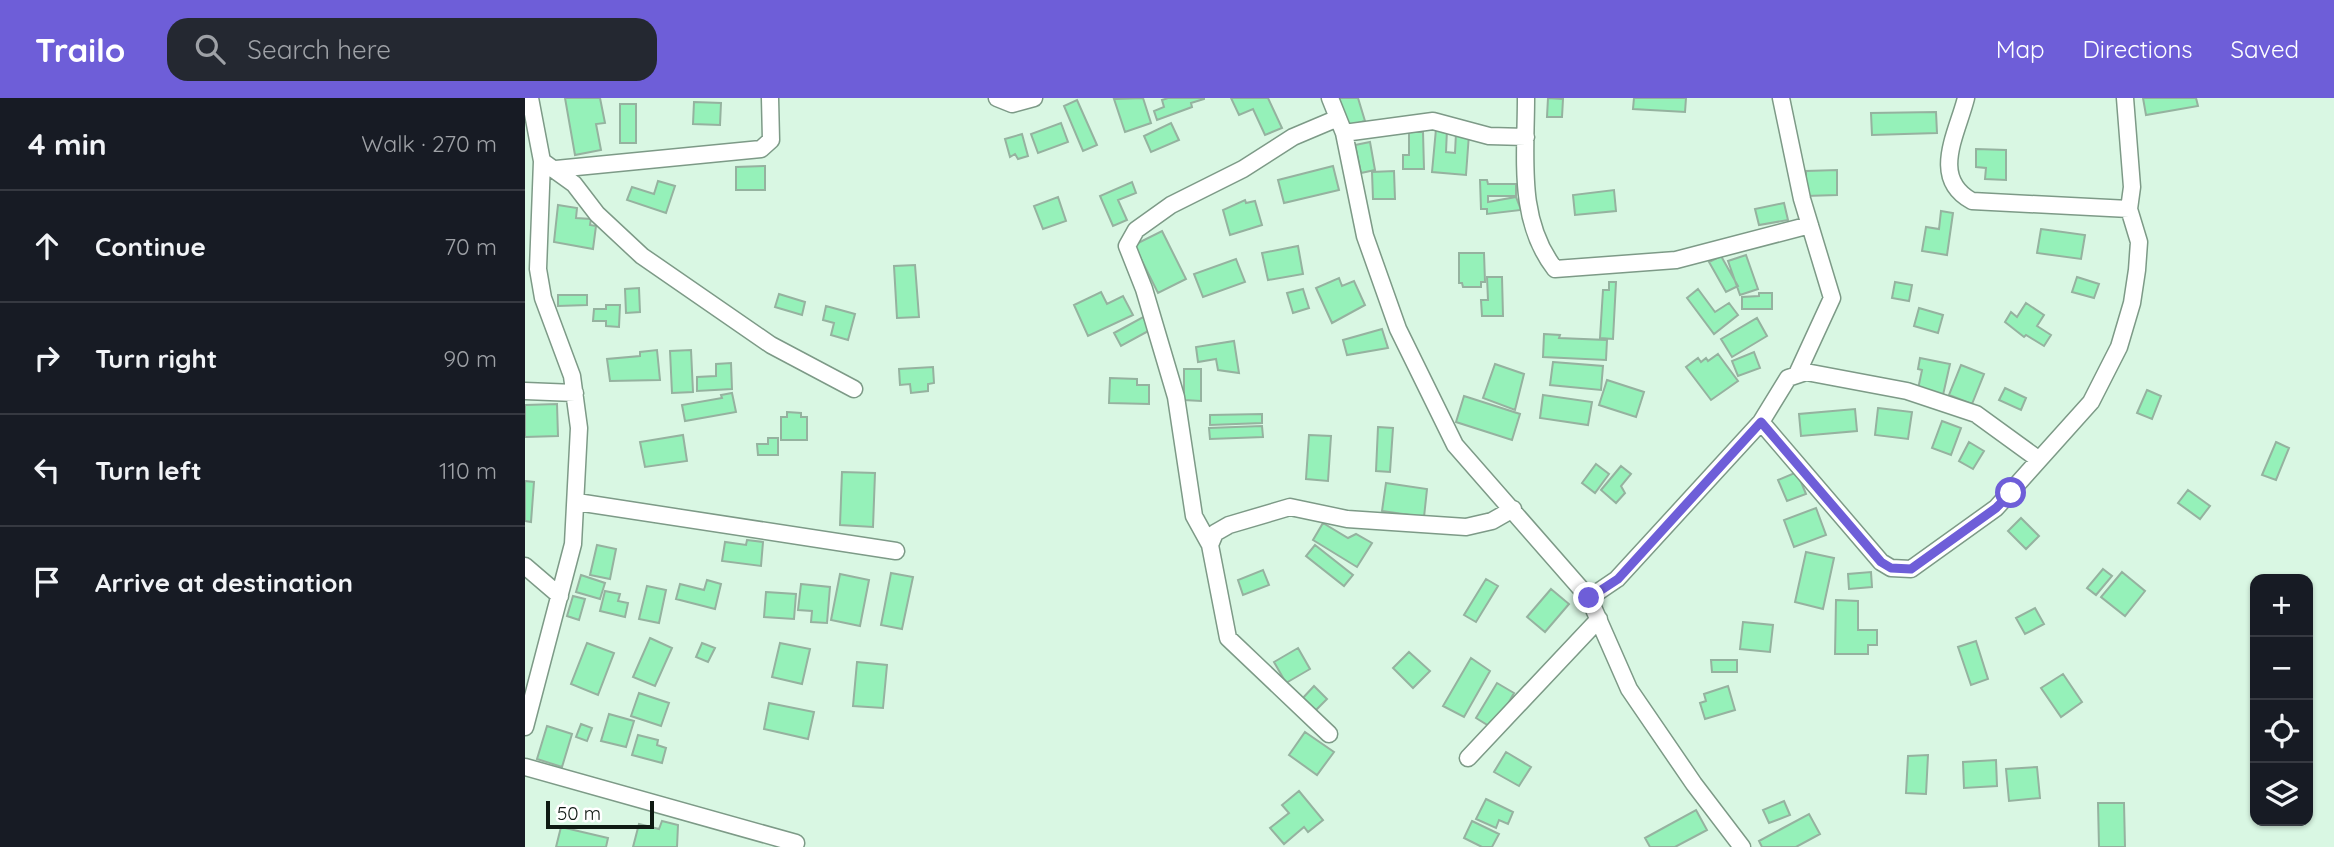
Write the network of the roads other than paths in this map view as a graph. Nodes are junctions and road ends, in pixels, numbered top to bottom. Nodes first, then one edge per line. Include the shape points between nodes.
1 (530, 98) edge
2 (770, 98) edge
3 (996, 98) edge
4 (1034, 98) edge
5 (1329, 98) edge
6 (1526, 98) edge
7 (1781, 98) edge
8 (1966, 98) edge
9 (2125, 98) edge
10 (1341, 125) junction
11 (1526, 137) junction
12 (549, 165) junction
13 (2129, 209) junction
14 (1810, 225) junction
15 (1797, 374) junction
16 (854, 389) dead end
17 (525, 391) edge
18 (575, 393) junction
19 (1761, 422) junction
20 (2038, 459) junction
21 (577, 502) junction
22 (1513, 509) junction
23 (1210, 545) junction
24 (897, 551) dead end
25 (525, 566) edge
26 (560, 596) junction
27 (1589, 598) junction
28 (1599, 619) junction
29 (525, 727) edge
30 (1329, 734) dead end
31 (1468, 758) dead end
32 (525, 767) edge
33 (796, 844) dead end
34 (1742, 847) edge

1 - 12 street
2 - 12 street via 771,140 761,149
3 - 4 street via 1012,104
5 - 10 street
6 - 11 street
7 - 14 street
8 - 13 street via 1951,143 1950,176 1957,193 1972,201
9 - 13 street via 2132,187
10 - 11 street via 1433,121 1489,136
10 - 22 street via 1365,236 1398,330 1455,445
10 - 23 street via 1293,137 1243,169 1171,205 1129,239 1127,246 1176,397 1194,516
11 - 14 street via 1527,212 1539,247 1555,269 1677,261
12 - 16 street via 574,184 597,214 642,256 771,345
12 - 18 street via 538,269 543,298
13 - 20 street via 2139,242 2137,270 2119,347 2091,402
14 - 15 street via 1832,298
15 - 19 street via 1778,391
15 - 20 street via 1907,391 1976,414
17 - 18 street
18 - 21 street
19 - 20 street via 1891,568 1911,569 1996,508
19 - 27 street via 1618,579
21 - 24 street
21 - 26 street via 573,544
22 - 23 street via 1492,521 1466,527 1347,519 1290,507 1229,525 1215,533
22 - 27 street
23 - 30 street via 1228,638
25 - 26 street
26 - 29 street
27 - 28 street
28 - 31 street
28 - 34 street via 1629,689
32 - 33 street

